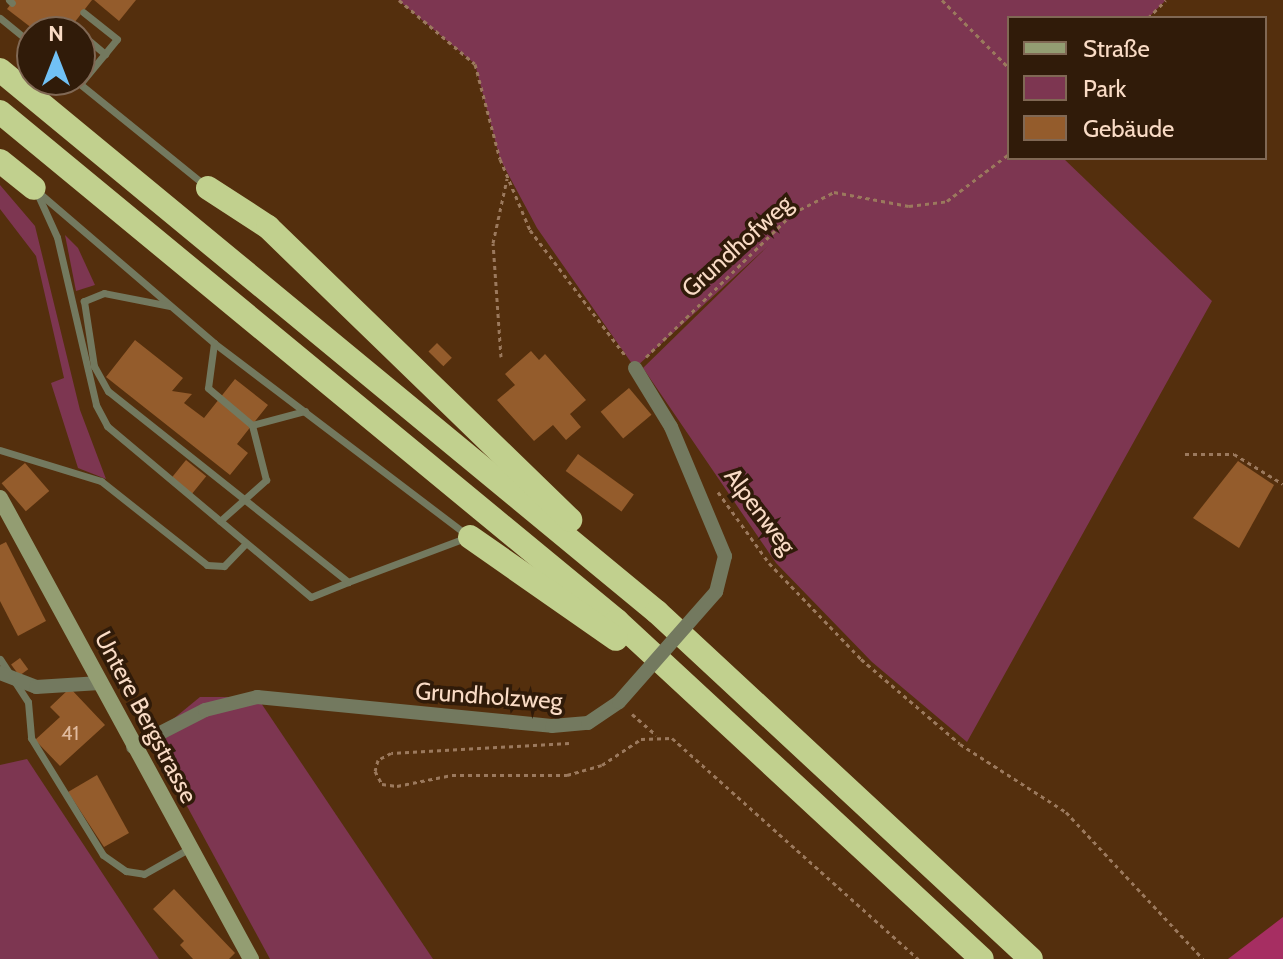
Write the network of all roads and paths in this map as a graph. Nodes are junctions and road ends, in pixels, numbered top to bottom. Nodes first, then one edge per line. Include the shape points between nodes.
1 (399, 0) edge
2 (942, 0) edge
3 (1166, 0) edge
4 (83, 12) dead end
5 (1150, 16) edge
6 (0, 18) edge
7 (16, 31) edge
8 (96, 47) edge
9 (105, 54) junction
10 (96, 64) edge
11 (1007, 66) edge
12 (0, 70) edge
13 (95, 96) edge
14 (0, 112) edge
15 (1007, 156) edge
16 (0, 161) edge
17 (508, 177) junction
18 (34, 188) junction
19 (208, 188) joint
20 (170, 306) junction
21 (214, 343) junction
22 (501, 357) dead end
23 (635, 368) junction
24 (305, 411) junction
25 (252, 425) junction
26 (0, 450) edge
27 (1185, 454) dead end
28 (1283, 484) edge
29 (716, 489) dead end
30 (0, 498) edge
31 (244, 499) junction
32 (220, 521) junction
33 (470, 537) junction
34 (244, 545) junction
35 (348, 582) junction
36 (657, 612) junction
37 (0, 659) edge
38 (6, 675) edge
39 (100, 683) junction
40 (619, 702) junction
41 (727, 719) junction
42 (588, 723) junction
43 (656, 735) junction
44 (133, 747) junction
45 (190, 848) junction
46 (251, 959) edge
47 (918, 959) edge
48 (982, 959) edge
49 (1031, 959) edge
50 (1203, 959) edge

1 - 17 path via 475,64
2 - 11 path
3 - 5 path
4 - 9 lane via 117,39
6 - 7 lane
8 - 9 lane
9 - 10 lane
12 - 36 highway
13 - 19 lane
14 - 41 highway via 392,431
15 - 23 path, Grundhofweg via 947,201 909,206 834,192 793,213
16 - 18 highway
17 - 22 path via 493,243
17 - 23 path via 530,230
18 - 20 lane
18 - 32 lane via 57,237 96,405 107,426
19 - 36 highway via 268,227 455,403
20 - 21 lane
20 - 31 lane via 104,293 84,301 83,323 108,391
21 - 24 lane
21 - 25 lane via 208,388
23 - 40 street, Grundholzweg, bridge via 671,427 725,556 716,592
24 - 25 lane
24 - 33 lane
25 - 31 lane via 266,480
26 - 34 lane via 101,481 207,565 224,566
27 - 28 path via 1234,454
29 - 50 path, Alpenweg via 769,563 861,659 960,744 1066,812
30 - 39 main road, Untere Bergstrasse
31 - 32 lane
31 - 35 lane
32 - 34 lane
33 - 35 lane
33 - 41 highway
34 - 35 lane via 311,597
36 - 49 highway
37 - 38 lane
38 - 39 street via 36,687
38 - 45 lane via 28,702 31,738 103,855 126,871 144,874
39 - 44 main road, Untere Bergstrasse
40 - 42 street, Grundholzweg
40 - 43 path
41 - 48 highway
42 - 43 path via 586,733 565,745 391,753 378,760 375,771 382,784 397,786 452,775 567,775 602,765
42 - 44 street, Grundholzweg via 552,726 257,697 205,710
43 - 47 path via 686,748
44 - 45 main road, Untere Bergstrasse
45 - 46 main road, Untere Bergstrasse

